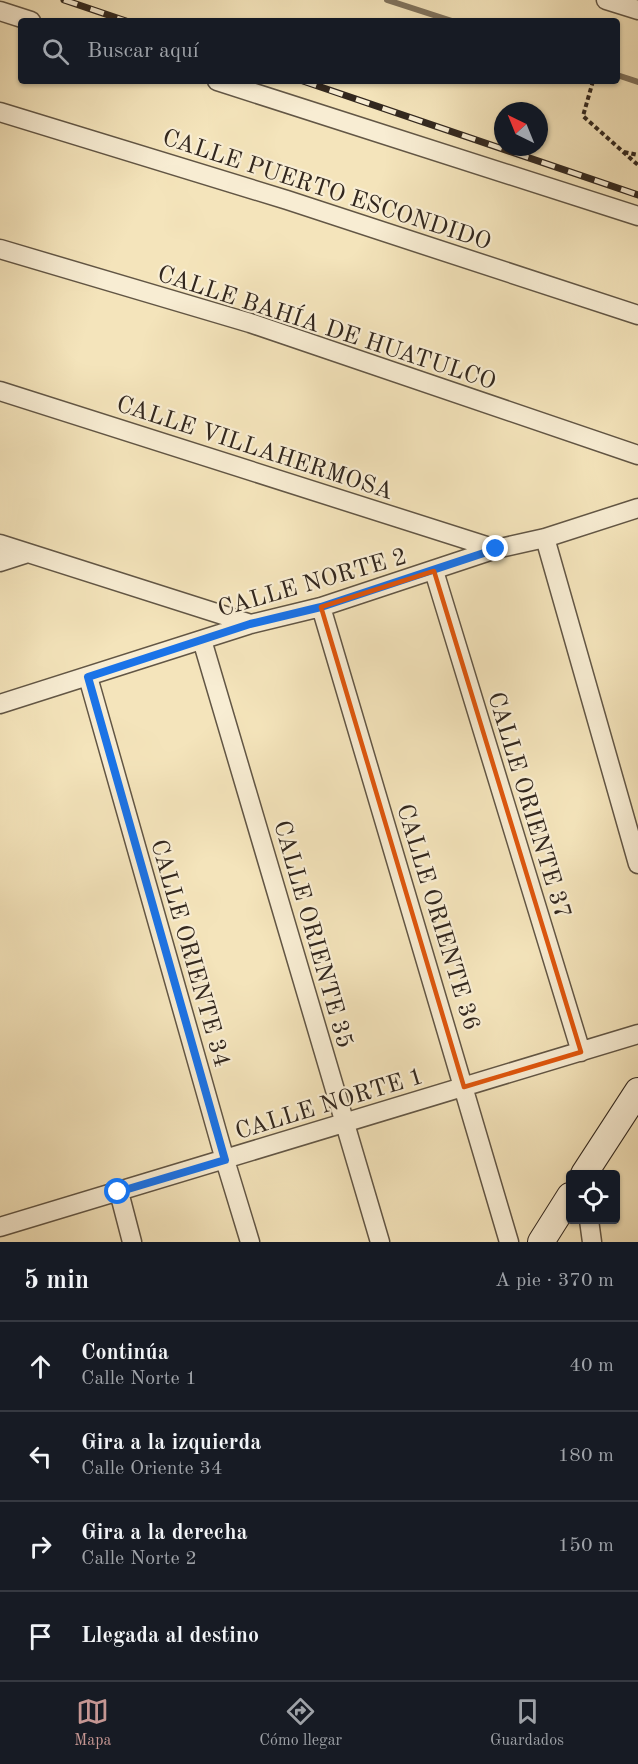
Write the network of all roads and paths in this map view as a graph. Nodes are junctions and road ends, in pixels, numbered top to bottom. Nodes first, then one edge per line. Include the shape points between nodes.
1 (606, 0) edge
2 (638, 10) edge
3 (0, 11) edge
4 (22, 18) edge
5 (226, 84) edge
6 (592, 84) edge
7 (0, 112) edge
8 (623, 151) junction
9 (638, 155) edge
10 (638, 165) edge
11 (638, 216) edge
12 (0, 249) edge
13 (638, 315) edge
14 (0, 391) edge
15 (638, 455) edge
16 (638, 508) edge
17 (545, 538) junction
18 (0, 544) edge
19 (496, 549) junction
20 (28, 553) junction
21 (0, 562) edge
22 (434, 571) junction
23 (321, 607) junction
24 (250, 624) junction
25 (202, 640) junction
26 (88, 677) junction
27 (0, 704) edge
28 (638, 864) edge
29 (638, 1035) edge
30 (580, 1052) junction
31 (464, 1087) junction
32 (638, 1090) edge
33 (345, 1123) junction
34 (225, 1160) junction
35 (588, 1170) edge
36 (118, 1192) junction
37 (566, 1202) edge
38 (590, 1224) edge
39 (2, 1232) edge
40 (132, 1242) edge
41 (250, 1242) edge
42 (380, 1242) edge
43 (509, 1242) edge
44 (541, 1242) edge
45 (592, 1242) edge

1 - 2 street
3 - 4 street
5 - 11 street
6 - 8 path via 583,116
7 - 13 street, CALLE PUERTO ESCONDIDO via 287,200
8 - 9 path
8 - 10 path
12 - 15 street, CALLE BAHÍA DE HUATULCO via 250,324
14 - 19 street, CALLE VILLAHERMOSA
16 - 17 street, CALLE NORTE 2
17 - 19 street, CALLE NORTE 2
17 - 28 street
18 - 20 street
19 - 22 street, CALLE NORTE 2
20 - 21 street
20 - 24 street
22 - 23 street, CALLE NORTE 2
22 - 30 street, CALLE ORIENTE 37
23 - 24 street, CALLE NORTE 2
23 - 31 street, CALLE ORIENTE 36
24 - 25 street, CALLE NORTE 2
25 - 26 street, CALLE NORTE 2
25 - 33 street, CALLE ORIENTE 35
26 - 27 street, CALLE NORTE 2
26 - 34 street, CALLE ORIENTE 34
29 - 30 street, CALLE NORTE 1
30 - 31 street, CALLE NORTE 1
31 - 33 street, CALLE NORTE 1
31 - 43 street, CALLE ORIENTE 36
32 - 35 main road
33 - 34 street, CALLE NORTE 1
33 - 42 street, CALLE ORIENTE 35
34 - 36 street, CALLE NORTE 1
34 - 41 street, CALLE ORIENTE 34
36 - 39 street, CALLE NORTE 1
36 - 40 street
37 - 44 main road
38 - 45 street

